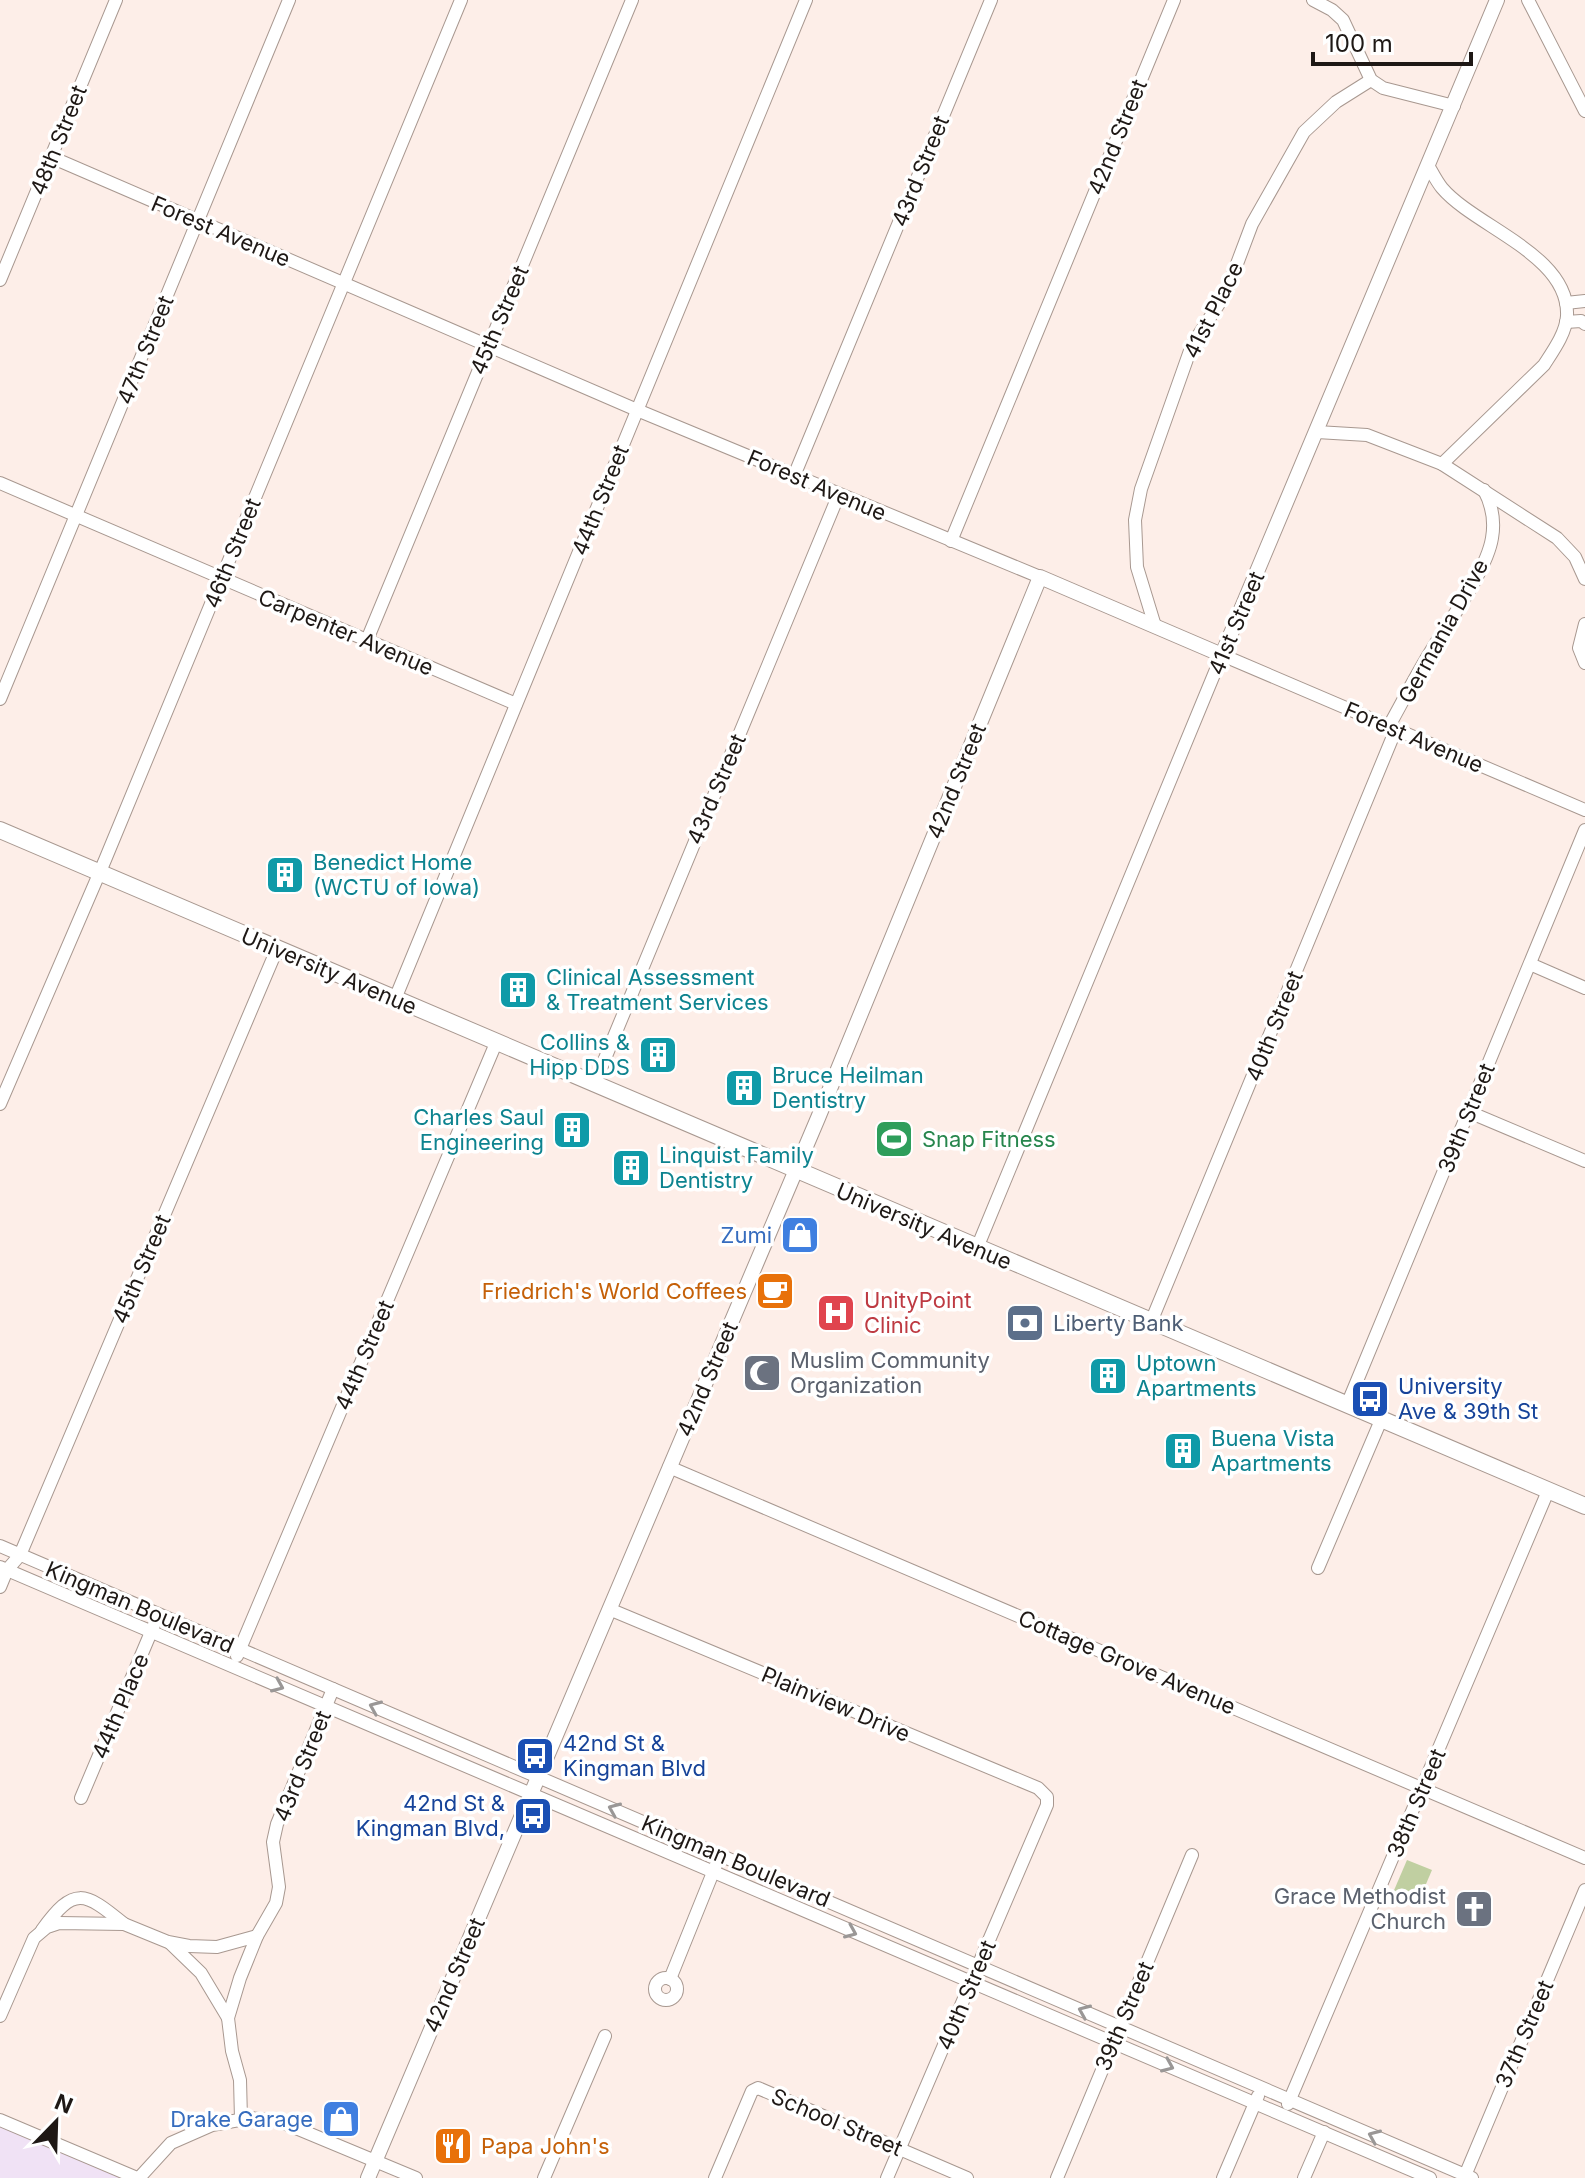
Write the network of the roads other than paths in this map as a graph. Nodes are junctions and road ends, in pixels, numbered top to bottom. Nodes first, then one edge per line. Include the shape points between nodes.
1 (116, 0) edge
2 (289, 0) edge
3 (461, 0) edge
4 (632, 0) edge
5 (806, 0) edge
6 (991, 0) edge
7 (1174, 0) edge
8 (1313, 0) edge
9 (1497, 0) edge
10 (1528, 0) edge
11 (1371, 80) junction
12 (1585, 80) edge
13 (1574, 89) junction
14 (1454, 106) junction
15 (1585, 111) edge
16 (51, 157) junction
17 (1429, 167) junction
18 (198, 221) junction
19 (0, 280) edge
20 (344, 283) junction
21 (1585, 301) edge
22 (1566, 303) junction
23 (1566, 322) junction
24 (1585, 324) edge
25 (489, 346) junction
26 (637, 410) junction
27 (1317, 432) junction
28 (1442, 464) junction
29 (794, 476) junction
30 (0, 483) edge
31 (1483, 488) junction
32 (839, 494) junction
33 (76, 516) junction
34 (951, 541) junction
35 (1040, 577) junction
36 (222, 578) junction
37 (1585, 579) edge
38 (1585, 624) edge
39 (1155, 626) junction
40 (367, 640) junction
41 (1222, 655) junction
42 (1585, 663) edge
43 (0, 699) edge
44 (516, 704) junction
45 (1393, 728) junction
46 (1585, 810) edge
47 (0, 830) edge
48 (1585, 830) edge
49 (99, 873) junction
50 (277, 949) junction
51 (1530, 964) junction
52 (1585, 988) edge
53 (395, 999) junction
54 (496, 1043) junction
55 (594, 1085) junction
56 (0, 1104) edge
57 (1469, 1112) junction
58 (1585, 1161) edge
59 (795, 1171) junction
60 (977, 1248) junction
61 (1151, 1322) junction
62 (1347, 1405) junction
63 (1381, 1420) junction
64 (669, 1467) junction
65 (1548, 1491) junction
66 (1585, 1506) edge
67 (0, 1546) edge
68 (20, 1555) junction
69 (4, 1568) edge
70 (1318, 1568) dead end
71 (0, 1587) edge
72 (609, 1609) junction
73 (159, 1614) junction
74 (151, 1632) junction
75 (240, 1649) junction
76 (233, 1667) junction
77 (333, 1689) junction
78 (326, 1706) junction
79 (538, 1777) junction
80 (1422, 1787) junction
81 (531, 1794) junction
82 (81, 1798) dead end
83 (1044, 1811) joint
84 (720, 1855) junction
85 (1192, 1855) dead end
86 (1585, 1858) edge
87 (713, 1872) junction
88 (1585, 1890) edge
89 (124, 1924) junction
90 (40, 1933) junction
91 (257, 1936) junction
92 (168, 1942) junction
93 (979, 1965) junction
94 (670, 1979) dead end
95 (971, 1983) junction
96 (0, 2016) edge
97 (228, 2018) junction
98 (1120, 2026) junction
99 (605, 2036) dead end
100 (1113, 2043) junction
101 (1261, 2087) junction
102 (1290, 2100) junction
103 (1255, 2103) junction
104 (1284, 2115) junction
105 (1, 2118) edge
106 (241, 2119) junction
107 (1324, 2132) junction
108 (1402, 2148) junction
109 (900, 2149) junction
110 (376, 2161) junction
111 (1396, 2163) junction
112 (1467, 2177) edge
113 (138, 2178) edge
114 (368, 2178) edge
115 (416, 2178) edge
116 (544, 2178) edge
117 (715, 2178) edge
118 (887, 2178) edge
119 (967, 2178) edge
120 (1057, 2178) edge
121 (1223, 2178) edge
122 (1304, 2178) edge
123 (1389, 2178) edge
124 (1430, 2178) edge

1 - 16 street, 48th Street
2 - 18 street, 47th Street
3 - 20 street, 46th Street
4 - 25 street, 45th Street
5 - 26 street, 44th Street
6 - 29 street, 43rd Street
7 - 34 street, 42nd Street
8 - 11 street via 1343,20
9 - 14 street, 41st Street
10 - 13 street
11 - 14 street via 1383,88
11 - 39 street, 41st Place via 1336,102 1304,132 1252,224 1226,293 1192,345 1135,520 1137,567
12 - 13 street
13 - 15 street
14 - 17 street, 41st Street
16 - 18 street, Forest Avenue
16 - 19 street, 48th Street
17 - 22 street via 1461,204 1543,266 1556,279
17 - 27 street, 41st Street
18 - 20 street, Forest Avenue
18 - 33 street, 47th Street
20 - 25 street, Forest Avenue
20 - 36 street, 46th Street
21 - 22 street
22 - 23 street
23 - 24 street
23 - 28 street via 1544,365
25 - 26 street, Forest Avenue
25 - 40 street, 45th Street
26 - 29 street, Forest Avenue
26 - 44 street, 44th Street
27 - 28 street via 1367,435
27 - 41 street, 41st Street
28 - 31 street
29 - 32 street, Forest Avenue
30 - 33 street, Carpenter Avenue
31 - 37 street via 1564,544
31 - 45 street, Germania Drive via 1494,522 1488,552
32 - 34 street, Forest Avenue
32 - 55 street, 43rd Street
33 - 36 street, Carpenter Avenue
33 - 43 street, 47th Street
34 - 35 street, Forest Avenue
35 - 39 street, Forest Avenue
35 - 59 street, 42nd Street
36 - 40 street, Carpenter Avenue
36 - 49 street, 46th Street
38 - 42 street via 1579,648
39 - 41 street, Forest Avenue
40 - 44 street, Carpenter Avenue
41 - 45 street, Forest Avenue
41 - 60 street, 41st Street
44 - 53 street, 44th Street
45 - 46 street, Forest Avenue
45 - 61 street, 40th Street
47 - 49 main road, University Avenue
48 - 51 street, 39th Street
49 - 50 main road, University Avenue
49 - 56 street, 46th Street
50 - 53 main road, University Avenue
50 - 68 street, 45th Street
51 - 52 street
51 - 57 street, 39th Street
53 - 54 main road, University Avenue
54 - 55 main road, University Avenue
54 - 75 street, 44th Street
55 - 59 main road, University Avenue
57 - 58 street
57 - 62 street, 39th Street
59 - 60 main road, University Avenue
59 - 64 street, 42nd Street
60 - 61 main road, University Avenue
61 - 62 main road, University Avenue
62 - 63 main road, University Avenue
63 - 65 main road, University Avenue
63 - 70 street
64 - 72 street, 42nd Street
64 - 80 street, Cottage Grove Avenue
65 - 66 main road, University Avenue
65 - 80 street, 38th Street
67 - 68 street, Kingman Boulevard
68 - 69 street, 45th Street
68 - 73 street, Kingman Boulevard
69 - 71 street, 45th Street
69 - 74 street, Kingman Boulevard
72 - 79 street, 42nd Street
72 - 83 street, Plainview Drive via 1038,1788 1047,1797
73 - 74 street, 44th Place
73 - 75 street, Kingman Boulevard
74 - 76 street, Kingman Boulevard
74 - 82 street, 44th Place
75 - 76 street, 44th Street
75 - 77 street, Kingman Boulevard
76 -> 78 street, Kingman Boulevard
77 - 78 street, 43rd Street
79 -> 77 street, Kingman Boulevard
78 - 81 street, Kingman Boulevard
78 - 91 street, 43rd Street via 277,1824 273,1842 279,1887
79 - 81 street, 42nd Street
84 -> 79 street, Kingman Boulevard
80 - 86 street, Cottage Grove Avenue
80 - 102 street, 38th Street
81 - 87 street, Kingman Boulevard
81 - 110 street, 42nd Street
83 - 93 street, 40th Street
84 - 87 street
84 - 93 street, Kingman Boulevard
85 - 98 street, 39th Street
87 - 94 street
87 -> 95 street, Kingman Boulevard
88 - 112 street, 37th Street
89 - 90 street via 59,1923
89 - 90 street via 94,1900 81,1897 59,1907
89 - 92 street
90 - 96 street
91 - 92 street via 217,1947
91 - 97 street, 43rd Street
92 - 97 street via 201,1973
93 - 95 street, 40th Street
98 -> 93 street, Kingman Boulevard
95 - 100 street, Kingman Boulevard
95 - 109 street, 40th Street
97 - 106 street, 43rd Street
98 - 100 street, 39th Street
98 - 101 street, Kingman Boulevard
99 - 116 street
100 -> 103 street, Kingman Boulevard
100 - 120 street, 39th Street
101 - 102 street, Kingman Boulevard
101 - 103 street
102 - 104 street, 38th Street
108 -> 102 street, Kingman Boulevard
103 - 104 street, Kingman Boulevard
103 - 121 street
104 - 107 street, Kingman Boulevard
105 - 113 street
106 - 110 street via 279,2121
106 - 113 street via 171,2143
107 - 111 street, Kingman Boulevard
107 - 122 street
108 - 111 street
108 - 112 street, Kingman Boulevard
109 - 117 street, School Street via 758,2088 752,2091
109 - 118 street, 40th Street
109 - 119 street, School Street
110 - 114 street, 42nd Street
110 - 115 street
111 - 123 street
111 - 124 street, Kingman Boulevard

